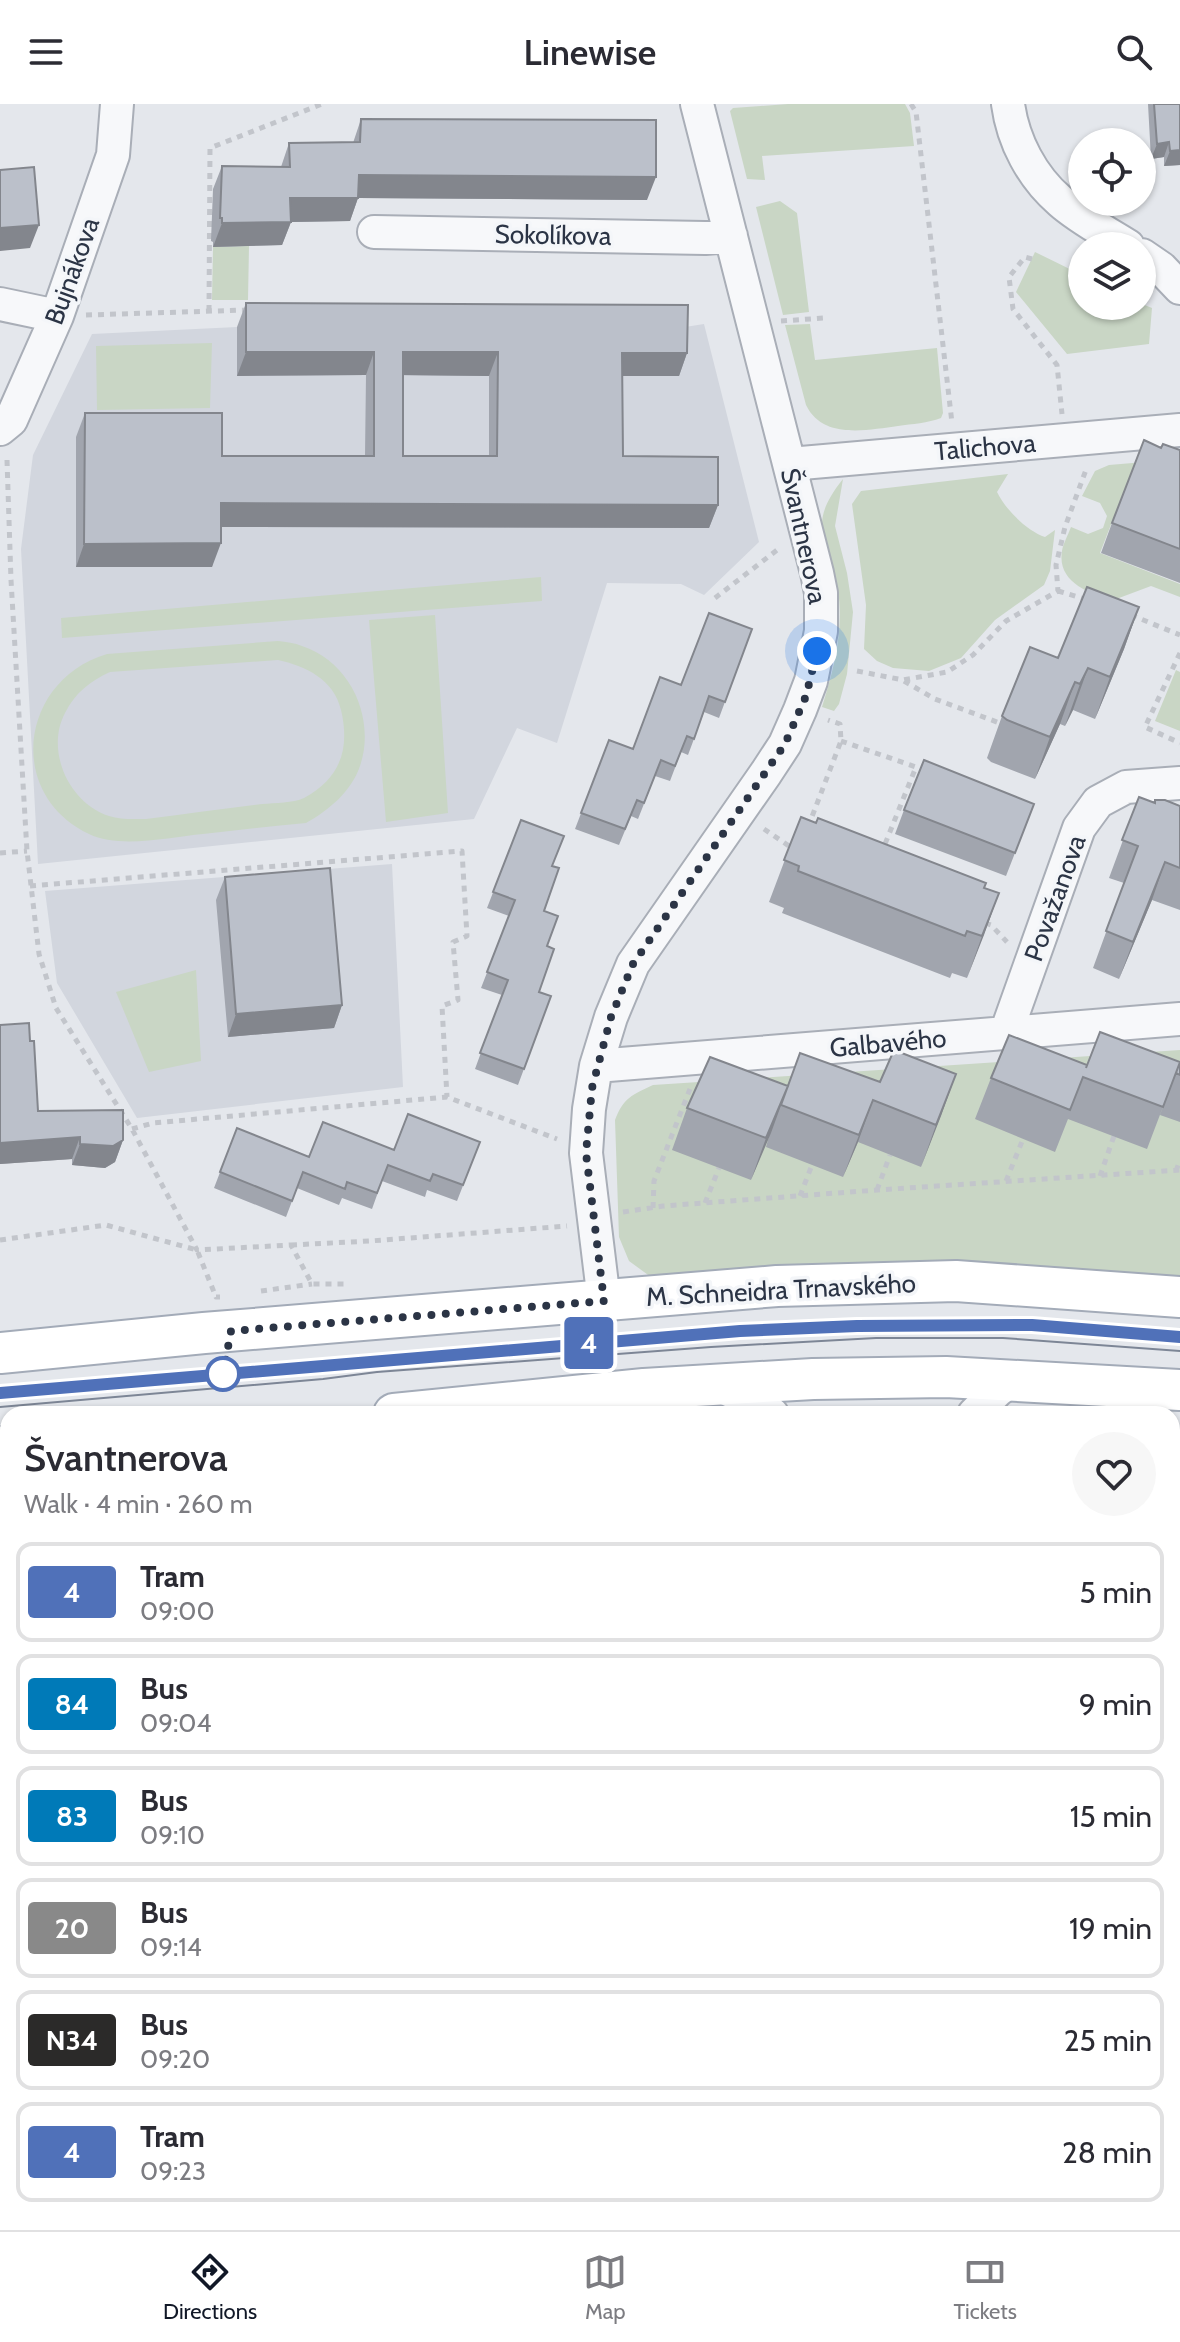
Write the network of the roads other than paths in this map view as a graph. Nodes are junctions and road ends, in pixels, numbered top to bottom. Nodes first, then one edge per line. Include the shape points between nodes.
1 (117, 104) edge
2 (697, 104) edge
3 (1008, 104) edge
4 (374, 232) dead end
5 (1106, 232) edge
6 (731, 236) junction
7 (1156, 265) edge
8 (1180, 288) edge
9 (0, 304) edge
10 (69, 316) junction
11 (0, 429) edge
12 (1180, 430) edge
13 (790, 464) junction
14 (1180, 783) edge
15 (1180, 1019) edge
16 (1006, 1033) junction
17 (596, 1066) junction
18 (1180, 1297) edge
19 (604, 1301) junction
20 (0, 1353) edge
21 (1013, 1379) junction
22 (716, 1384) junction
23 (1180, 1390) edge
24 (646, 1402) edge
25 (562, 1406) edge
26 (760, 1406) edge
27 (982, 1406) edge

1 - 10 street, Bujnákova via 113,155
2 - 6 street, Švantnerova
3 - 5 street via 1018,144 1048,189
4 - 6 street, Sokolíkova
6 - 13 street, Švantnerova
7 - 8 street
9 - 10 street
10 - 11 street, Bujnákova via 11,420
12 - 13 street, Talichova
13 - 17 street, Švantnerova via 821,593 821,631 806,696 785,744 633,964
14 - 16 street, Považanova via 1126,787 1098,802 1079,828
15 - 16 street, Galbavého
16 - 17 street, Galbavého
17 - 19 street, Švantnerova via 586,1153
18 - 19 main road, M. Schneidra Trnavského via 956,1281 777,1286
19 - 20 main road, M. Schneidra Trnavského
21 - 22 main road
21 - 23 main road
21 - 27 street
22 - 24 main road
22 - 26 street
24 - 25 main road

